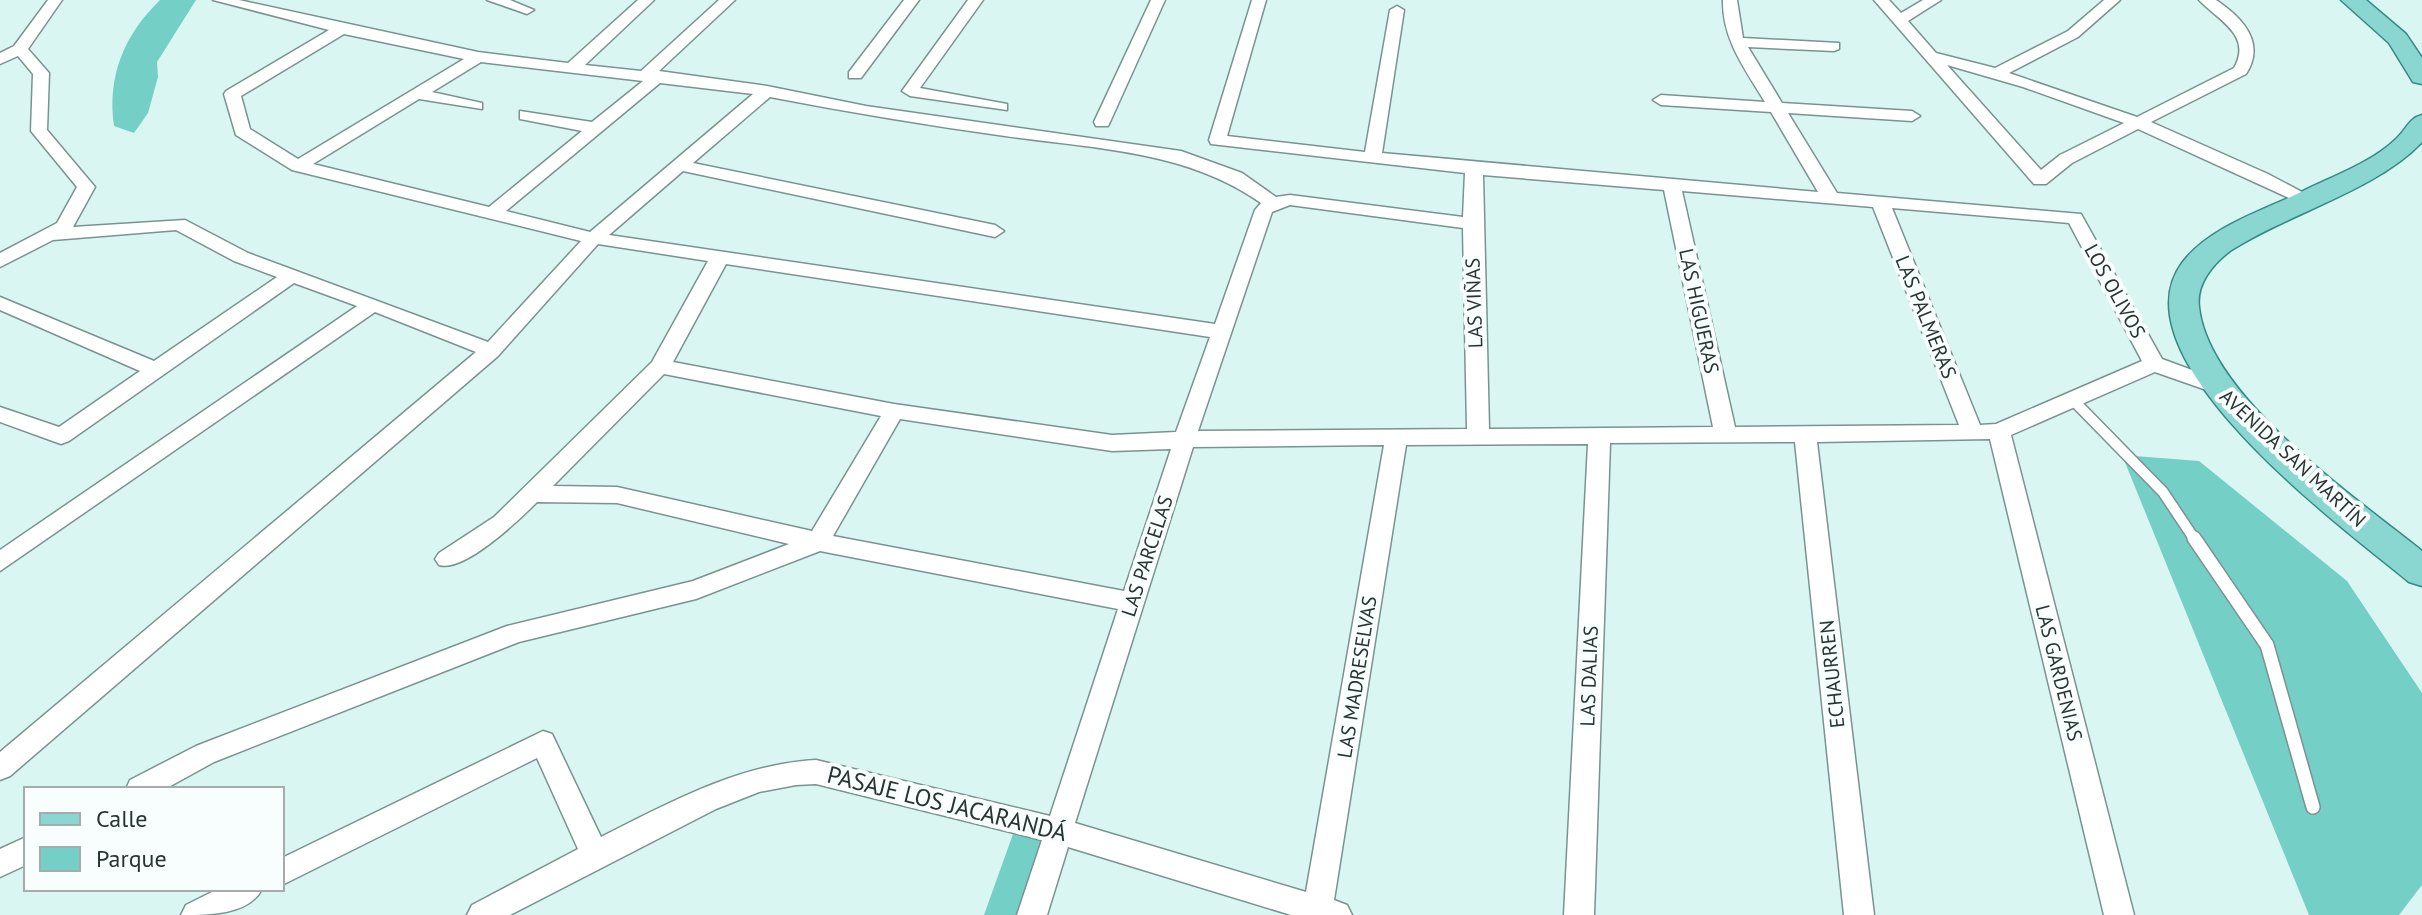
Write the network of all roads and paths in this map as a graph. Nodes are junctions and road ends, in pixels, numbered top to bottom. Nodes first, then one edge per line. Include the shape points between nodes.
1 (55, 0) edge
2 (220, 0) edge
3 (494, 0) edge
4 (647, 0) edge
5 (728, 0) edge
6 (912, 0) edge
7 (976, 0) edge
8 (1158, 0) edge
9 (1259, 0) edge
10 (1730, 0) edge
11 (1881, 0) edge
12 (1934, 0) edge
13 (2113, 0) edge
14 (2206, 0) edge
15 (2352, 0) edge
16 (527, 10) dead end
17 (1397, 10) dead end
18 (1899, 20) junction
19 (342, 29) junction
20 (1737, 42) junction
21 (1834, 46) dead end
22 (20, 49) junction
23 (1931, 56) junction
24 (478, 57) junction
25 (0, 59) edge
26 (572, 68) junction
27 (2002, 70) dead end
28 (653, 75) junction
29 (855, 75) dead end
30 (2422, 77) edge
31 (767, 91) junction
32 (417, 94) junction
33 (1661, 100) dead end
34 (476, 106) dead end
35 (1001, 107) dead end
36 (1779, 109) junction
37 (526, 115) dead end
38 (1912, 116) dead end
39 (1102, 122) dead end
40 (2140, 122) junction
41 (2422, 123) edge
42 (595, 128) junction
43 (1373, 157) junction
44 (679, 165) junction
45 (298, 166) junction
46 (1474, 169) junction
47 (1672, 186) junction
48 (1830, 197) junction
49 (2308, 200) junction
50 (1880, 202) junction
51 (1273, 203) junction
52 (495, 211) junction
53 (1472, 224) junction
54 (995, 231) dead end
55 (48, 235) junction
56 (594, 238) junction
57 (720, 257) junction
58 (0, 261) edge
59 (292, 275) junction
60 (0, 303) edge
61 (373, 304) junction
62 (1223, 332) junction
63 (491, 351) junction
64 (2154, 364) junction
65 (660, 366) junction
66 (156, 370) junction
67 (2215, 386) junction
68 (2072, 399) junction
69 (894, 411) junction
70 (0, 414) edge
71 (1999, 431) junction
72 (1973, 433) junction
73 (1805, 434) junction
74 (1726, 436) junction
75 (1599, 437) junction
76 (1396, 438) junction
77 (1478, 438) junction
78 (1185, 439) junction
79 (529, 494) junction
80 (818, 542) junction
81 (447, 559) dead end
82 (0, 562) edge
83 (2422, 572) edge
84 (1132, 602) junction
85 (0, 768) edge
86 (144, 787) edge
87 (2313, 807) dead end
88 (1059, 831) junction
89 (24, 851) edge
90 (594, 852) junction
91 (0, 864) edge
92 (284, 871) edge
93 (244, 891) edge
94 (1324, 913) edge
95 (485, 914) edge
96 (196, 915) edge
97 (1032, 915) edge
98 (1579, 915) edge
99 (1859, 915) edge
100 (2119, 915) edge

1 - 22 street
2 - 19 street
3 - 16 street
4 - 26 street
5 - 28 street
6 - 29 street
7 - 35 street via 910,91
8 - 39 street
9 - 43 street via 1217,140
10 - 20 street
11 - 18 street
12 - 18 street
13 - 27 street via 2073,34
14 - 40 street via 2241,30 2249,49 2245,65 2232,77
15 - 30 main road via 2398,39
17 - 43 street
18 - 23 street
19 - 24 street
19 - 45 street via 232,94 242,131
20 - 21 street
20 - 36 street
22 - 25 street
22 - 55 street via 41,73 39,131 86,187 64,227
23 - 40 street via 2024,81
23 - 40 street via 2040,180 2066,159
24 - 26 street
24 - 32 street
26 - 28 street
28 - 31 street
28 - 42 street
31 - 44 street
31 - 51 street via 866,111 1181,156 1236,177
32 - 34 street
32 - 45 street
33 - 36 street
36 - 38 street
36 - 48 street
37 - 42 street
40 - 49 street
41 - 49 main road, AVENIDA SAN MARTÍN via 2400,151
42 - 52 street
43 - 46 street
44 - 54 street
44 - 56 street
45 - 52 street
46 - 47 street
46 - 53 street, LAS VIÑAS
47 - 48 street
47 - 74 street, LAS HIGUERAS
48 - 50 street
49 - 67 main road, AVENIDA SAN MARTÍN via 2217,247 2187,281 2186,329
50 - 64 street, LOS OLIVOS via 2075,218
50 - 72 street, LAS PALMERAS
51 - 53 street via 1300,200
51 - 62 street, LAS PARCELAS via 1261,214
52 - 56 street
53 - 77 street, LAS VIÑAS
55 - 58 street
55 - 59 street via 179,224 241,257
56 - 57 street
56 - 63 street
57 - 62 street
57 - 65 street
59 - 61 street
59 - 66 street
60 - 66 street
61 - 63 street
61 - 82 street
62 - 78 street, LAS PARCELAS
63 - 85 street
64 - 67 street
64 - 68 street
65 - 69 street
65 - 79 street
66 - 70 street via 61,436
67 - 83 main road, AVENIDA SAN MARTÍN via 2257,430
68 - 71 street
68 - 87 lane via 2163,492 2267,645
69 - 78 street via 1112,443
69 - 80 street
71 - 72 street
71 - 100 street, LAS GARDENIAS
72 - 73 street
73 - 74 street
73 - 99 street, ECHAURREN
74 - 75 street
75 - 77 street
75 - 98 street, LAS DALIAS
76 - 77 street
76 - 78 street
76 - 94 street, LAS MADRESELVAS
78 - 84 street, LAS PARCELAS
79 - 80 street via 617,495
79 - 81 street via 502,523
80 - 84 street
80 - 86 street via 696,590 516,633 205,754
84 - 88 street, LAS PARCELAS
88 - 90 street, PASAJE LOS JACARANDÁ via 834,774 797,772 737,786
88 - 94 street, PASAJE LOS JACARANDÁ
88 - 97 street, LAS PARCELAS
89 - 91 street
90 - 92 street via 543,742
90 - 95 street, PASAJE LOS JACARANDÁ
93 - 96 street

